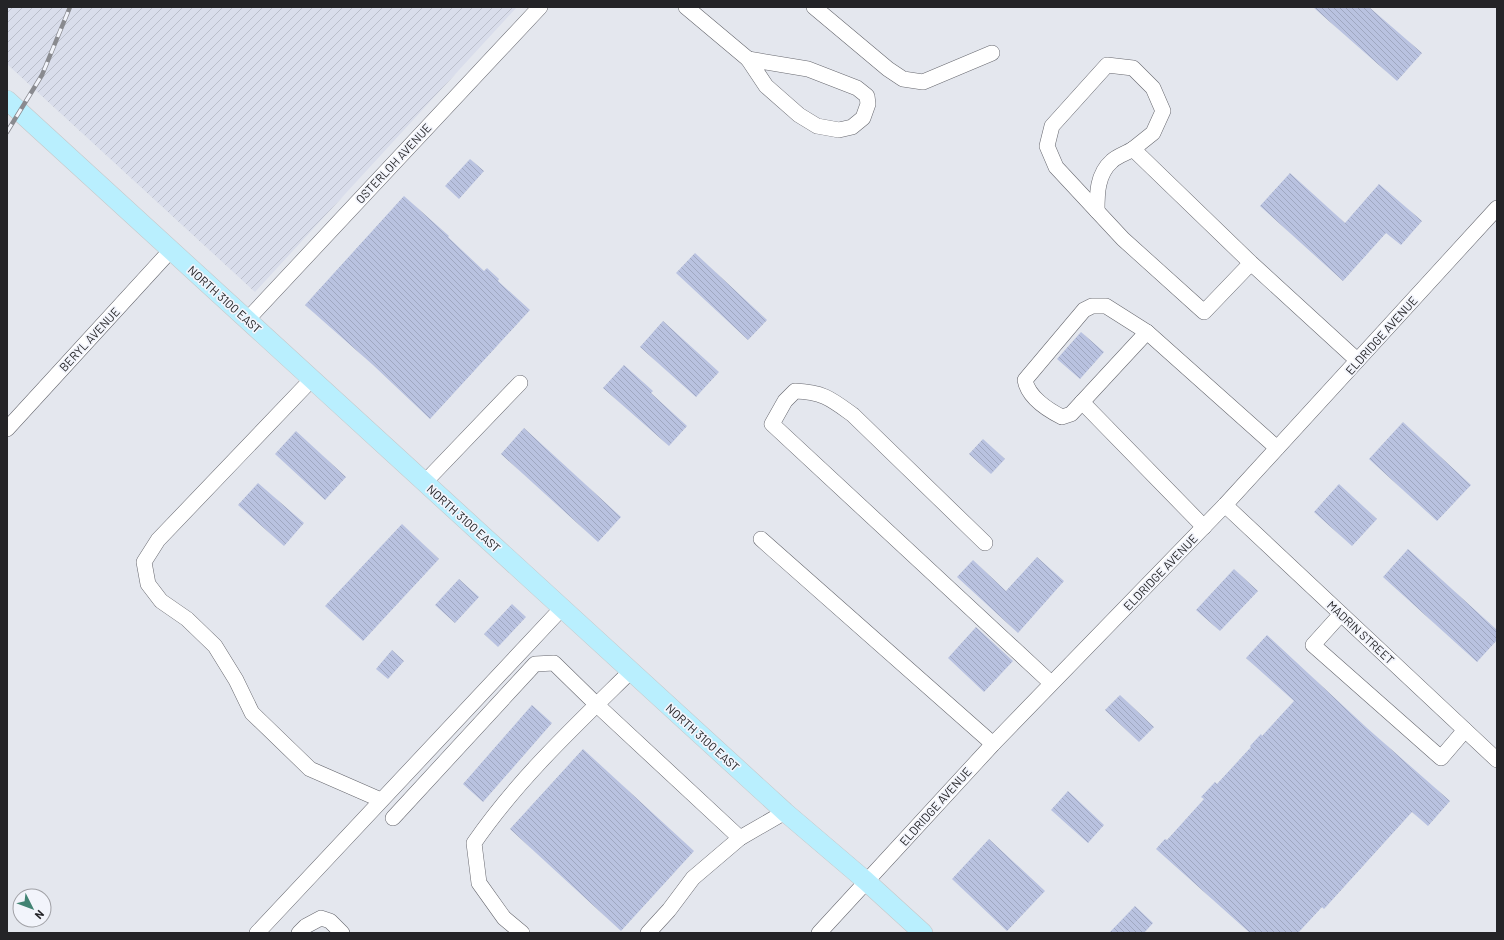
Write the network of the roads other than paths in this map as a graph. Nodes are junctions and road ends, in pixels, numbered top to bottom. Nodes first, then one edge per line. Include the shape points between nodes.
1 (540, 7) edge
2 (686, 7) edge
3 (814, 7) edge
4 (992, 53) dead end
5 (748, 59) junction
6 (7, 100) edge
7 (1134, 149) junction
8 (1497, 208) edge
9 (1097, 212) junction
10 (171, 250) junction
11 (1251, 263) junction
12 (247, 320) junction
13 (1147, 332) junction
14 (1357, 360) junction
15 (312, 379) junction
16 (520, 383) dead end
17 (1082, 402) junction
18 (7, 429) edge
19 (1277, 448) junction
20 (425, 482) junction
21 (1225, 505) junction
22 (1204, 527) junction
23 (762, 539) dead end
24 (986, 543) dead end
25 (562, 608) junction
26 (1341, 614) junction
27 (631, 671) junction
28 (1051, 683) junction
29 (597, 705) junction
30 (1465, 730) junction
31 (992, 744) junction
32 (1497, 760) edge
33 (381, 800) junction
34 (785, 812) junction
35 (393, 818) dead end
36 (740, 838) junction
37 (866, 881) junction
38 (257, 933) edge
39 (299, 933) edge
40 (342, 933) edge
41 (522, 933) edge
42 (648, 933) edge
43 (819, 933) edge
44 (923, 933) edge

1 - 12 street, OSTERLOH AVENUE
2 - 5 street
3 - 4 street via 903,79 923,82
5 - 5 street via 808,69 857,88 867,96 868,104 863,118 852,127 839,130 817,126 799,115 766,86
6 - 10 main road, NORTH 3100 EAST
7 - 9 street via 1112,162 1101,177
7 - 9 street via 1153,133 1163,111 1153,88 1133,68 1107,66 1052,126 1047,146 1056,167
7 - 11 street
8 - 14 street, ELDRIDGE AVENUE
9 - 11 street via 1204,312
10 - 12 main road, NORTH 3100 EAST
10 - 18 street, BERYL AVENUE
11 - 14 street
12 - 15 main road, NORTH 3100 EAST
13 - 17 street
13 - 17 street via 1106,306 1092,306 1084,310 1025,380 1026,388 1050,410 1062,417 1071,414
13 - 19 street
14 - 19 street, ELDRIDGE AVENUE
15 - 20 main road, NORTH 3100 EAST
15 - 33 street via 158,540 144,562 148,584 161,601 187,619 215,646 252,713 310,769
16 - 20 street
17 - 22 street
19 - 21 street, ELDRIDGE AVENUE
20 - 25 main road, NORTH 3100 EAST
21 - 22 street, ELDRIDGE AVENUE
21 - 26 street, MADRIN STREET
22 - 28 street, ELDRIDGE AVENUE
23 - 31 street
24 - 28 street via 853,416 830,398 812,392 795,391 784,401 772,424
25 - 27 main road, NORTH 3100 EAST
25 - 33 street
26 - 30 street, MADRIN STREET
26 - 30 street via 1313,645 1441,758
27 - 29 street
27 - 34 main road, NORTH 3100 EAST
28 - 31 street, ELDRIDGE AVENUE
29 - 35 street via 554,663 535,664
29 - 36 street
29 - 41 street via 530,773 492,817 474,843 479,883 504,918
30 - 32 street, MADRIN STREET
31 - 37 street, ELDRIDGE AVENUE
33 - 38 street
34 - 36 street
34 - 37 main road, NORTH 3100 EAST
36 - 42 street via 693,878
37 - 43 street, ELDRIDGE AVENUE
37 - 44 main road, NORTH 3100 EAST
39 - 40 street via 321,918 330,921

